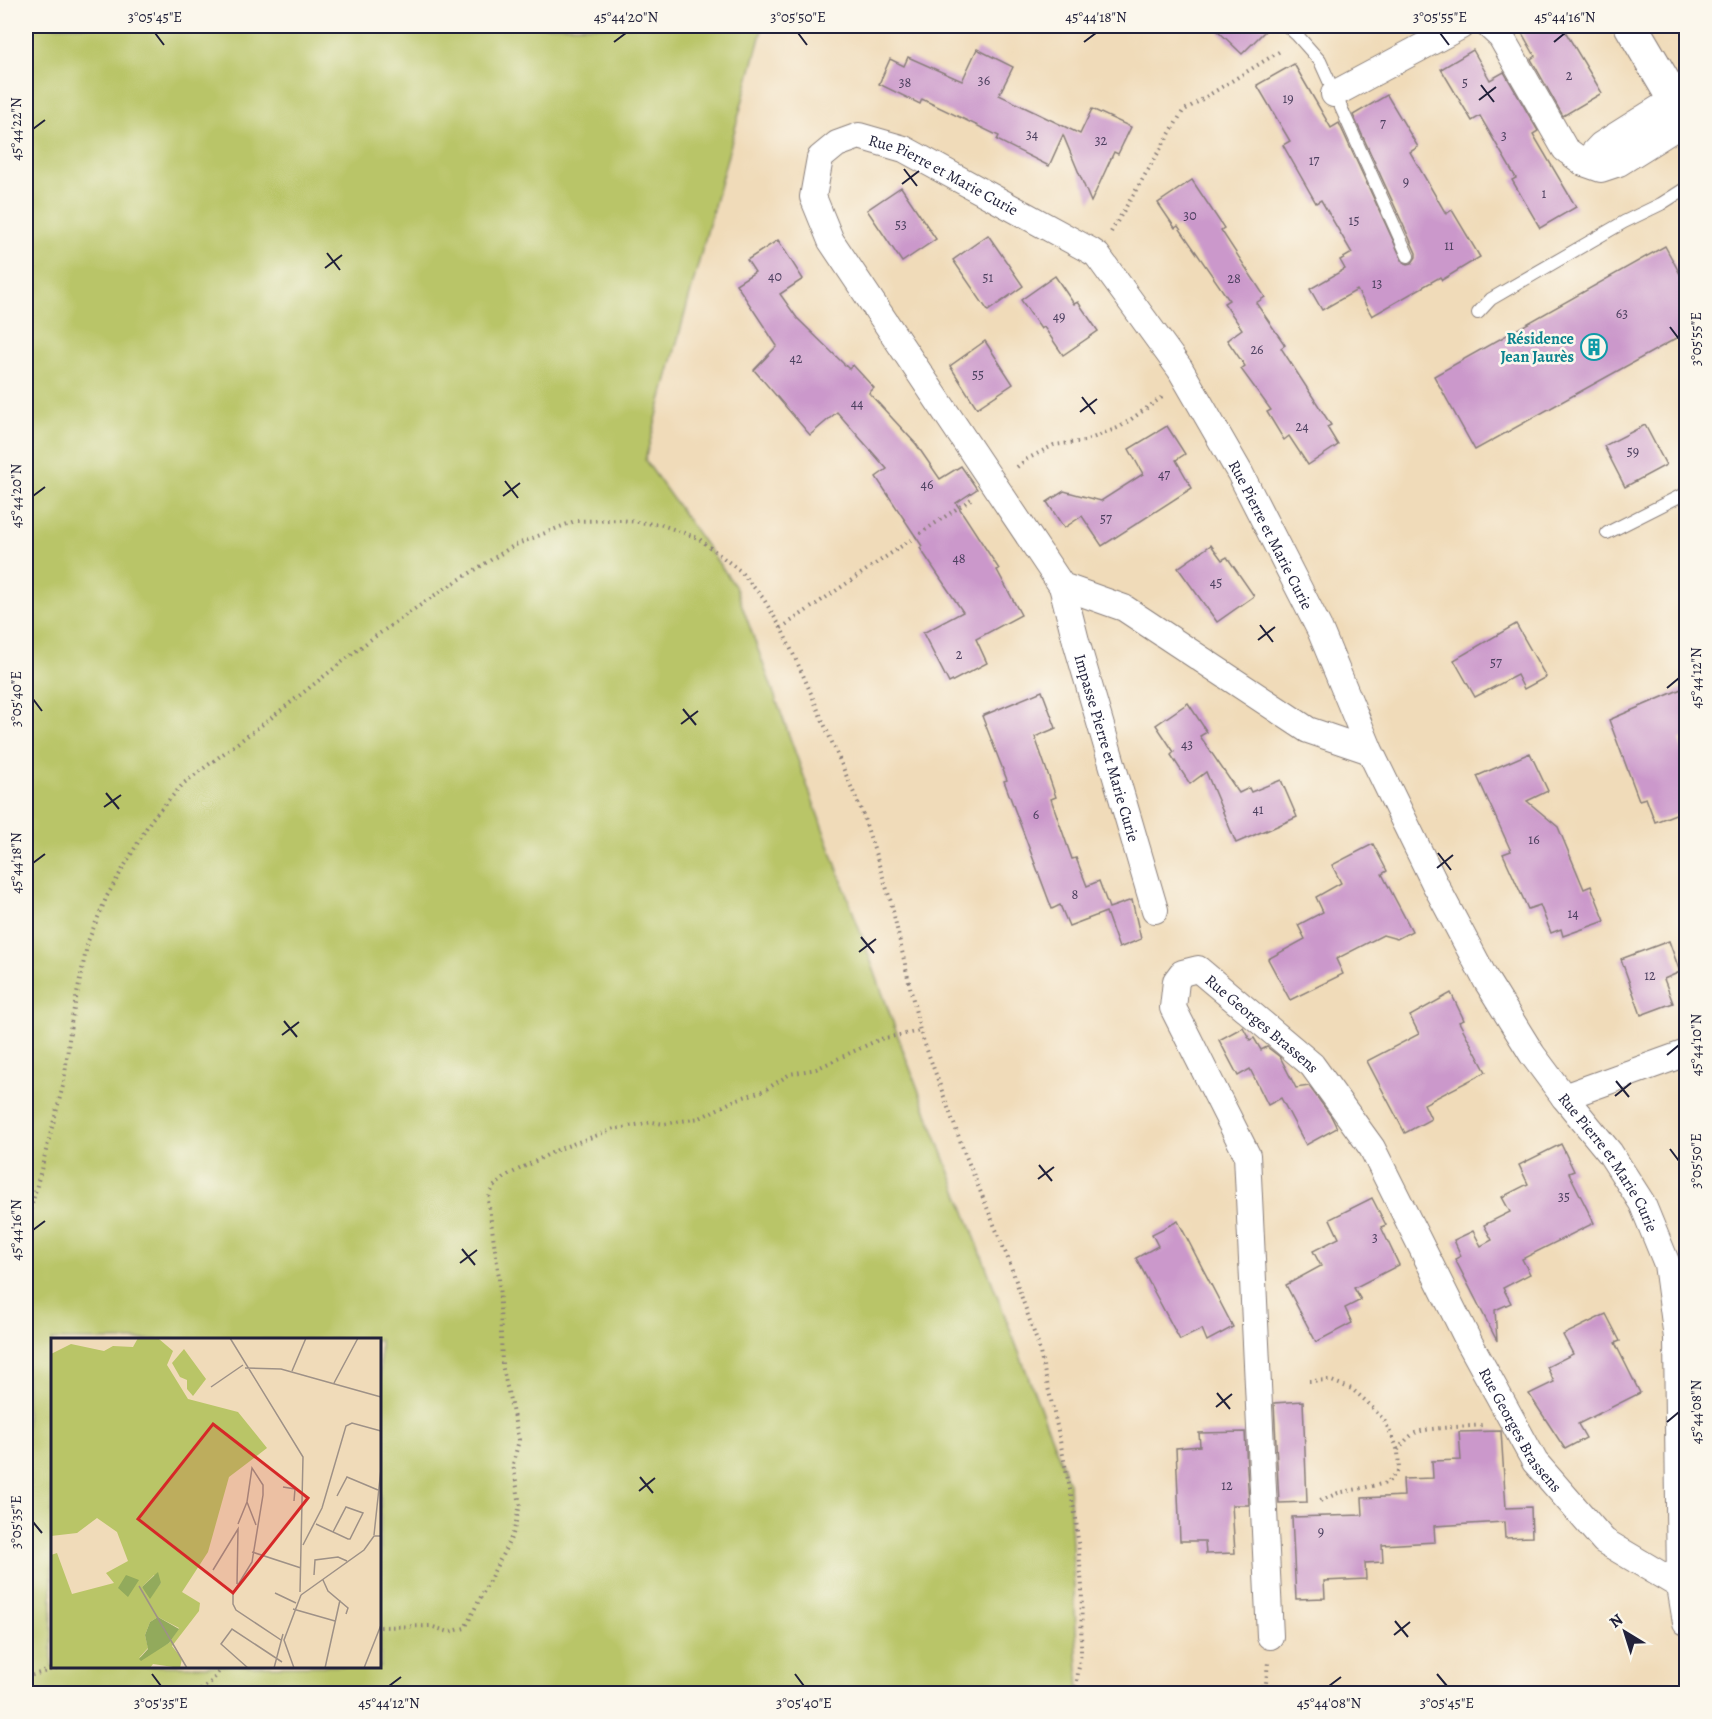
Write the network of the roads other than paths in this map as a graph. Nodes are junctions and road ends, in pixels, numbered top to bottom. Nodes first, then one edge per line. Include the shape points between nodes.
1 (1287, 26) edge
2 (1461, 26) edge
3 (1489, 26) edge
4 (1631, 26) edge
5 (1335, 94) junction
6 (1682, 113) edge
7 (1686, 188) edge
8 (1408, 256) dead end
9 (1478, 313) dead end
10 (1686, 493) edge
11 (1607, 533) dead end
12 (1062, 586) junction
13 (1370, 752) junction
14 (1155, 910) dead end
15 (1686, 1053) edge
16 (1564, 1096) junction
17 (1680, 1586) junction
18 (1686, 1622) edge
19 (1270, 1636) road end

1 - 5 lane via 1320,62
2 - 5 street
3 - 6 street via 1501,37 1565,150 1584,163 1601,145
4 - 6 main road
5 - 8 lane
7 - 9 lane via 1491,299
10 - 11 lane
12 - 13 street via 1124,608 1308,730
12 - 13 street, Rue Pierre et Marie Curie via 831,241 813,197 820,158 837,144 859,136 904,148 1097,255 1180,369 1240,473 1320,630
12 - 14 street, Impasse Pierre et Marie Curie
13 - 16 street, Rue Pierre et Marie Curie via 1486,980 1532,1054
15 - 16 street
16 - 17 street, Rue Pierre et Marie Curie via 1610,1153 1642,1203 1667,1264 1677,1338
17 - 18 street, Rue Pierre et Marie Curie
17 - 19 street, Rue Georges Brassens via 1604,1541 1535,1462 1468,1340 1372,1148 1312,1065 1198,969 1182,973 1176,981 1173,1008 1246,1155

